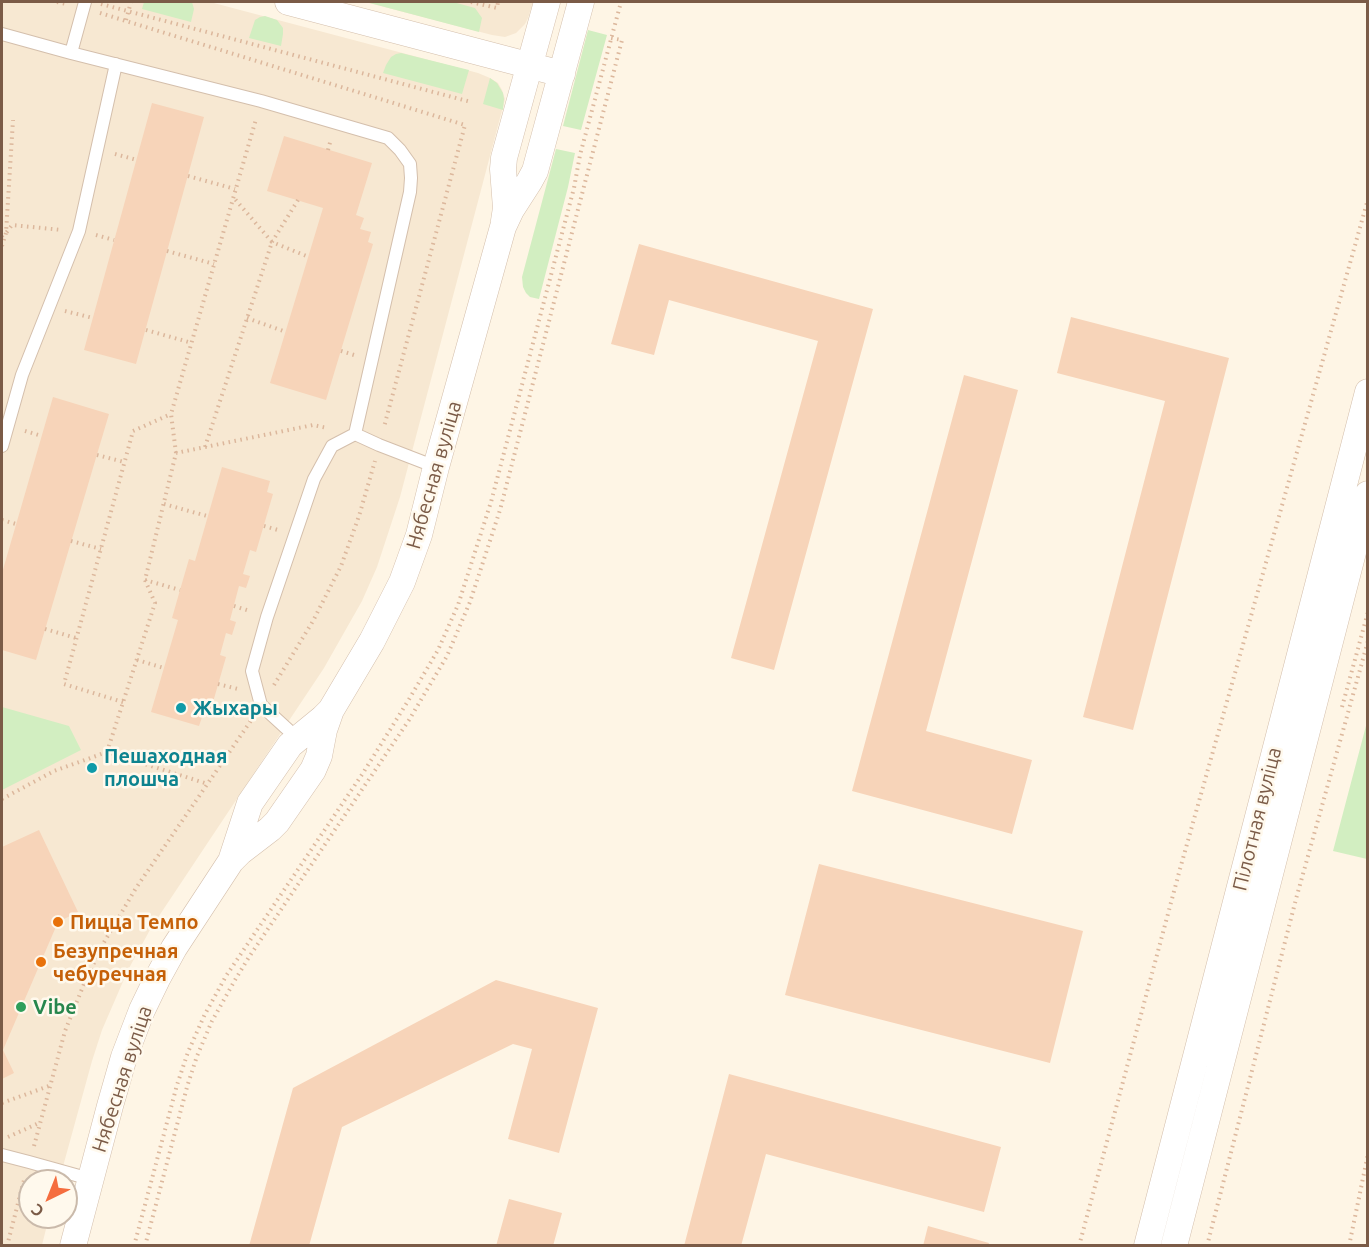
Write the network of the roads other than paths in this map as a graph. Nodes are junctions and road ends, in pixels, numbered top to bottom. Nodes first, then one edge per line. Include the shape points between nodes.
1 (288, 2) edge
2 (547, 2) edge
3 (581, 2) edge
4 (87, 4) edge
5 (323, 6) edge
6 (2, 34) edge
7 (71, 53) junction
8 (116, 64) junction
9 (529, 66) junction
10 (562, 75) junction
11 (503, 227) junction
12 (1368, 392) edge
13 (355, 434) junction
14 (2, 446) edge
15 (436, 466) junction
16 (1368, 494) edge
17 (331, 710) junction
18 (297, 738) junction
19 (231, 861) junction
20 (1240, 888) junction
21 (1265, 896) junction
22 (2, 1155) edge
23 (90, 1179) junction
24 (72, 1245) edge
25 (1147, 1245) edge
26 (1174, 1245) edge

1 - 5 street
2 - 9 street, Нябесная вуліца
3 - 10 street, Нябесная вуліца
4 - 7 lane
5 - 9 street
6 - 7 lane
7 - 8 lane
8 - 13 lane via 261,100 388,138 410,164 410,192
8 - 14 lane via 79,231 21,375
9 - 10 street
9 - 11 street, Нябесная вуліца via 504,158
10 - 11 street, Нябесная вуліца via 535,171
11 - 15 street, Нябесная вуліца
12 - 20 street, Пілотная вуліца
13 - 15 lane
13 - 18 lane via 332,447 314,479 252,671 261,705
15 - 17 street, Нябесная вуліца via 402,582
16 - 21 street, Пілотная вуліца
17 - 18 street, Нябесная вуліца
17 - 19 street, Нябесная вуліца via 313,770 277,822
18 - 19 street, Нябесная вуліца via 250,803
19 - 23 street, Нябесная вуліца via 169,957 142,1010 124,1057
20 - 21 street
20 - 25 street, Пілотная вуліца
21 - 26 street, Пілотная вуліца
22 - 23 lane
23 - 24 street, Нябесная вуліца

